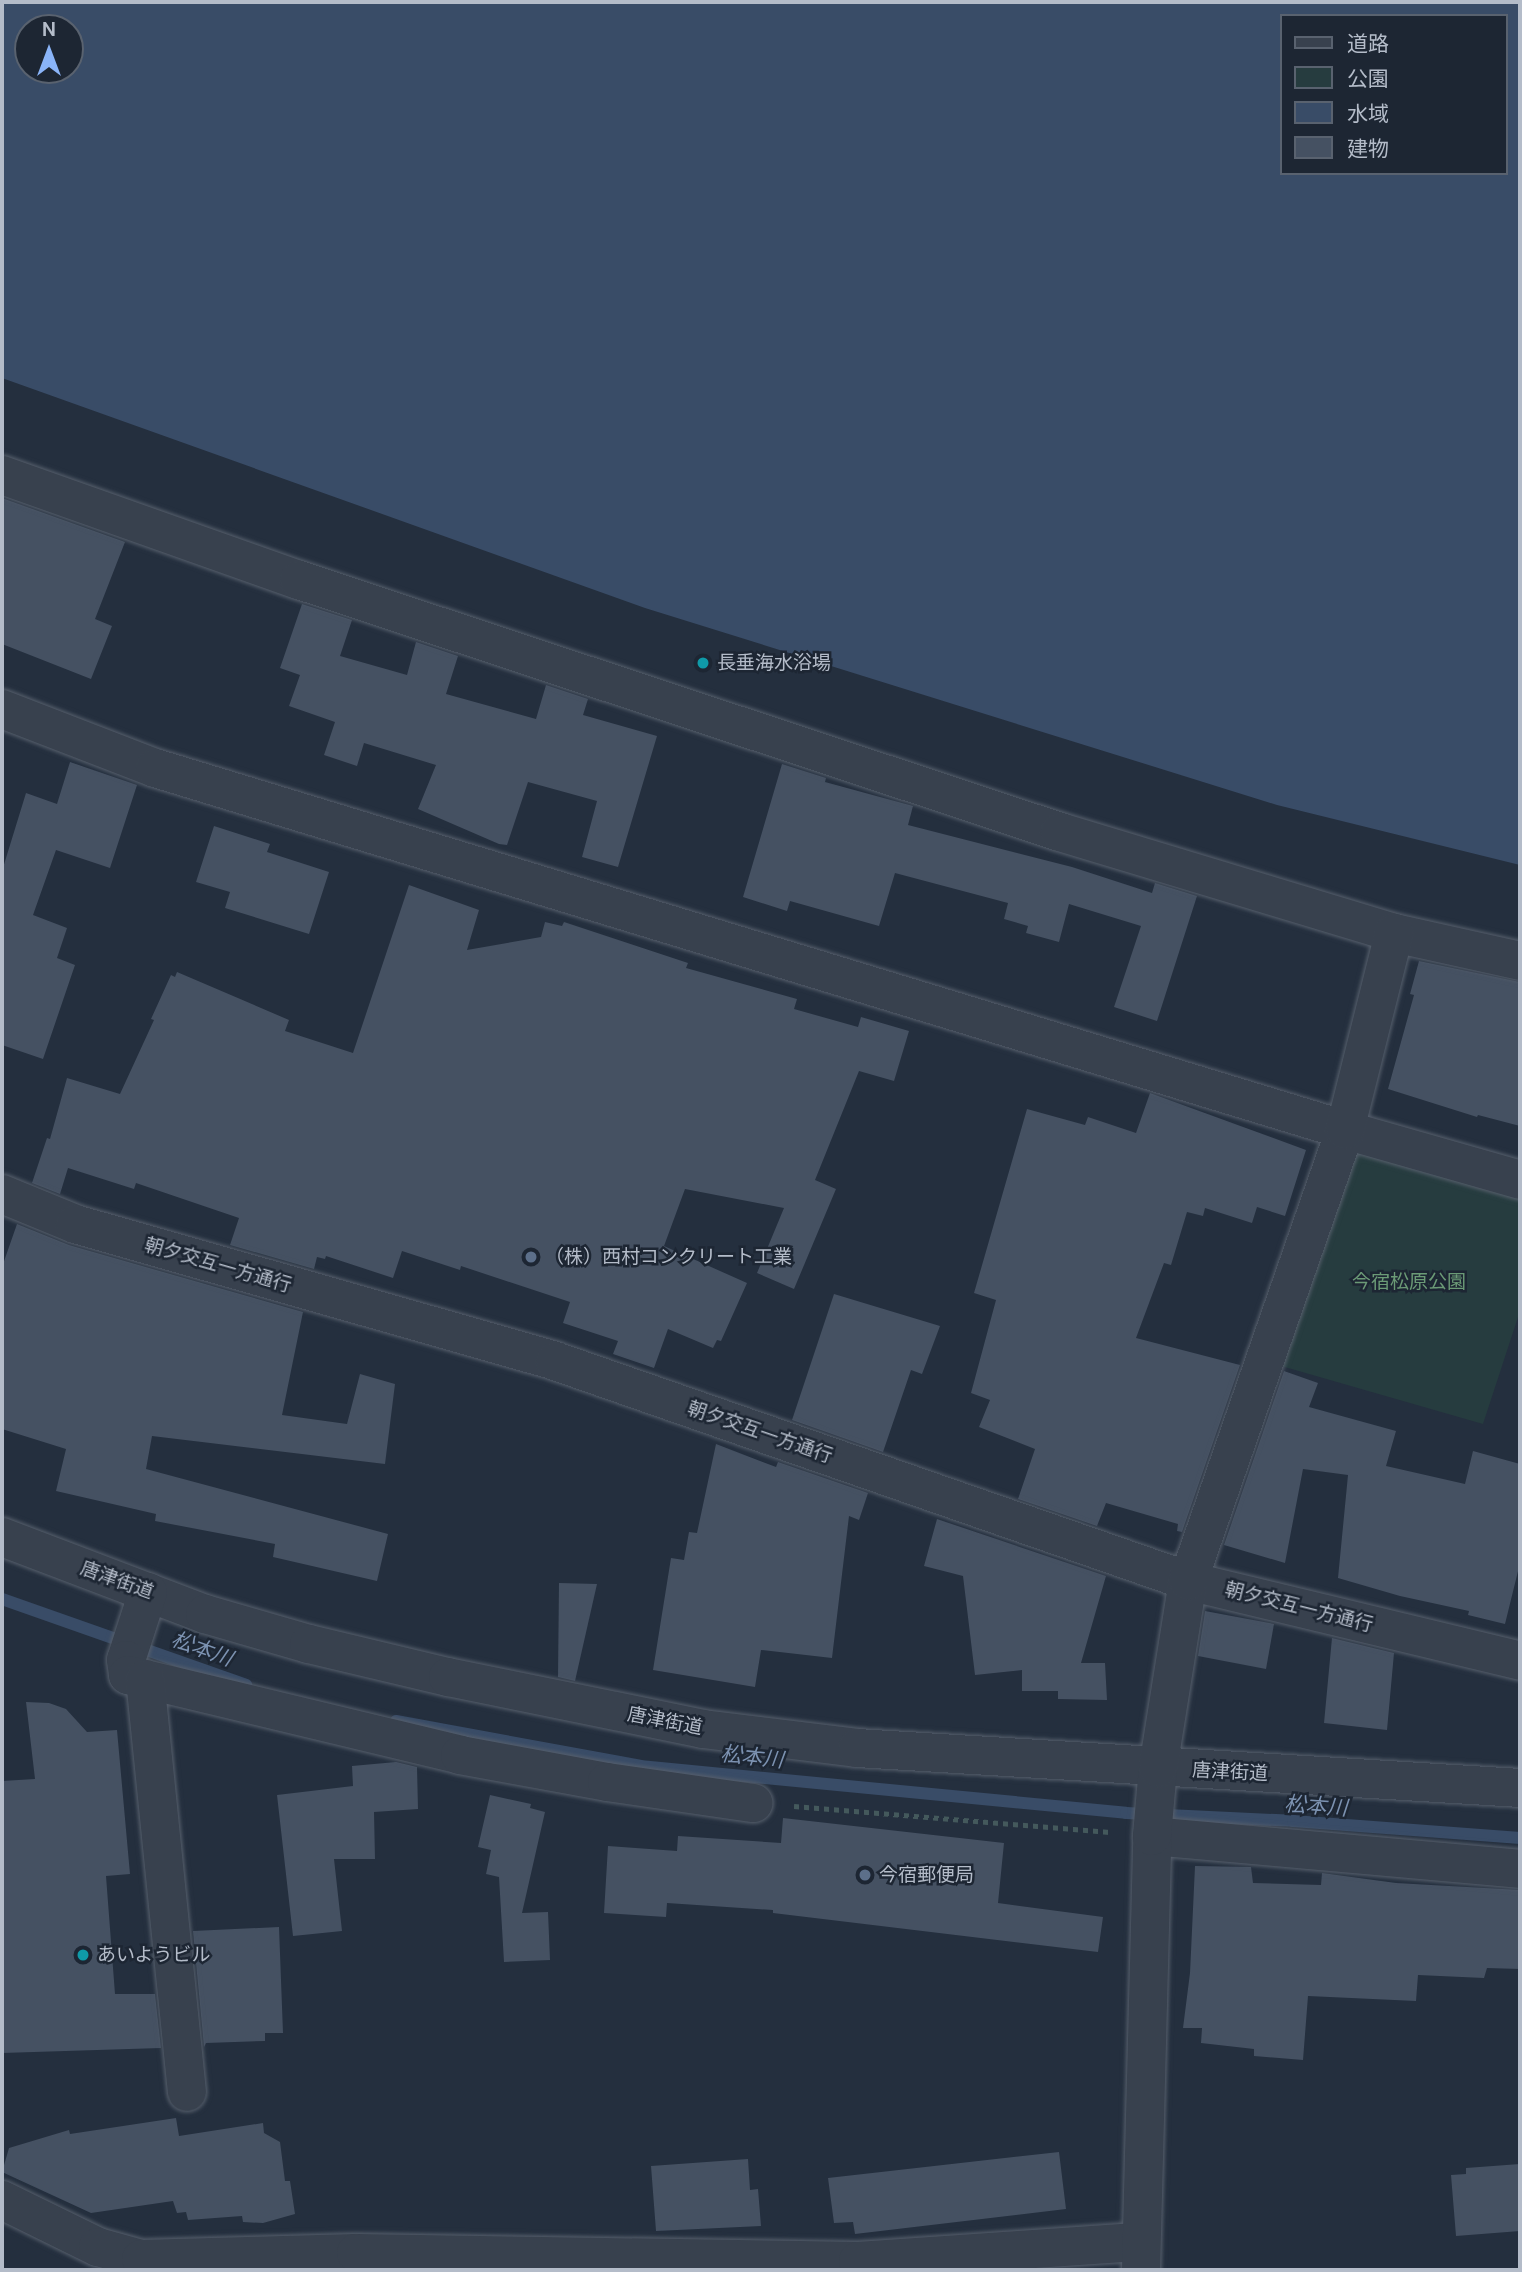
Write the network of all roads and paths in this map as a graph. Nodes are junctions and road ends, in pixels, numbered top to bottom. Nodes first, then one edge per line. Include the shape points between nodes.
1 (2, 475) edge
2 (2, 709) edge
3 (1394, 933) junction
4 (1520, 961) edge
5 (1345, 1130) junction
6 (1520, 1180) edge
7 (2, 1194) edge
8 (2, 1537) edge
9 (1188, 1581) junction
10 (149, 1592) junction
11 (1520, 1661) edge
12 (136, 1670) junction
13 (1158, 1768) junction
14 (1520, 1788) edge
15 (753, 1803) joint
16 (1152, 1836) junction
17 (1520, 1869) edge
18 (187, 2092) dead end
19 (2, 2200) edge
20 (1141, 2256) edge

1 - 3 street via 731,724 1060,832
2 - 5 street via 155,768
3 - 4 street
3 - 5 street
5 - 6 street
5 - 9 street
7 - 9 street, 朝夕交互一方通行 via 75,1224 555,1361
8 - 10 street, 唐津街道
9 - 11 street, 朝夕交互一方通行
9 - 13 street
10 - 12 street
10 - 13 street, 唐津街道 via 205,1614 309,1644 703,1729 857,1748
12 - 15 street via 460,1755
12 - 18 street
13 - 14 street, 唐津街道
13 - 16 street
15 - 16 path
16 - 17 street
16 - 20 street
19 - 20 street via 98,2247 141,2259 356,2253 858,2261

